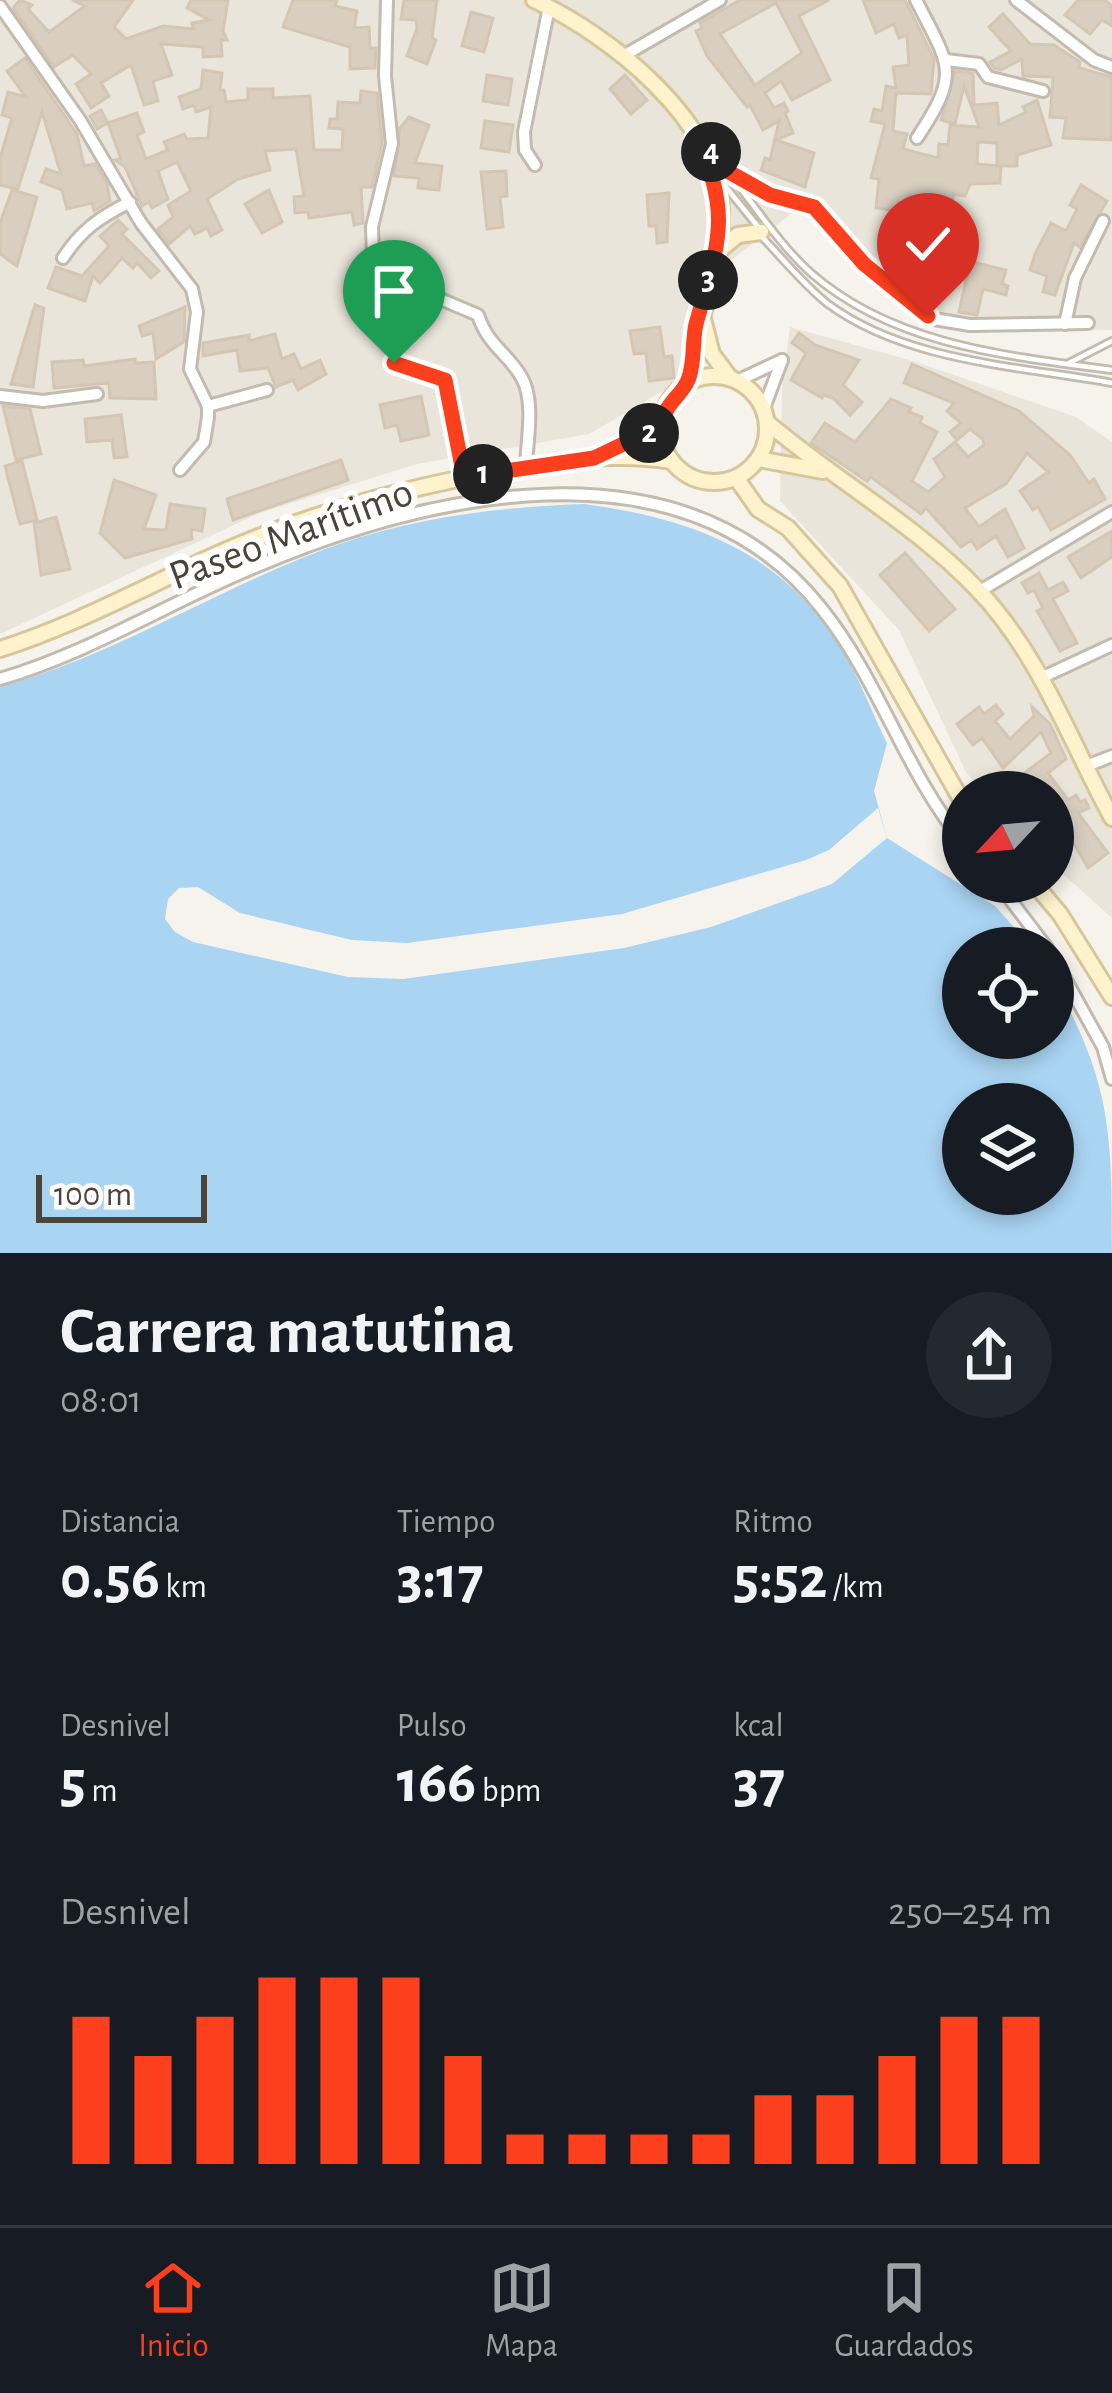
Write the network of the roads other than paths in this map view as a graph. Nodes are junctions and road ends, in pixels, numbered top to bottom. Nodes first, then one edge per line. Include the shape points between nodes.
1 (387, 0) edge
2 (533, 0) edge
3 (720, 0) edge
4 (916, 0) edge
5 (1016, 0) edge
6 (0, 6) edge
7 (549, 7) junction
8 (625, 55) junction
9 (946, 60) junction
10 (1112, 67) edge
11 (1042, 91) dead end
12 (696, 136) junction
13 (917, 138) dead end
14 (535, 165) dead end
15 (710, 166) junction
16 (729, 172) junction
17 (130, 202) junction
18 (1103, 220) dead end
19 (761, 232) junction
20 (714, 256) junction
21 (63, 258) dead end
22 (701, 310) junction
23 (1088, 323) dead end
24 (1065, 324) junction
25 (1112, 341) edge
26 (394, 363) dead end
27 (1066, 364) junction
28 (1112, 370) edge
29 (1065, 374) junction
30 (733, 379) junction
31 (688, 383) junction
32 (1112, 383) edge
33 (266, 390) dead end
34 (98, 394) dead end
35 (0, 396) edge
36 (208, 406) junction
37 (766, 416) junction
38 (661, 426) junction
39 (594, 458) junction
40 (759, 459) junction
41 (671, 461) junction
42 (526, 466) junction
43 (180, 470) dead end
44 (833, 475) junction
45 (464, 477) junction
46 (736, 479) junction
47 (1112, 512) edge
48 (980, 591) junction
49 (1112, 645) edge
50 (0, 649) edge
51 (1041, 678) junction
52 (0, 679) edge
53 (1112, 756) edge
54 (1084, 767) junction
55 (945, 771) edge
56 (942, 817) edge
57 (1112, 818) edge
58 (1013, 903) edge
59 (1051, 903) edge
60 (1031, 927) edge
61 (1074, 995) edge
62 (1112, 997) edge
63 (1112, 1079) edge

1 - 42 street via 392,145 373,256 398,281 478,315 525,385
2 - 7 main road
3 - 8 street
4 - 9 street
5 - 10 street
6 - 17 street
7 - 8 main road
7 - 14 street via 524,131
8 - 12 main road
9 - 11 street via 979,64 988,77
9 - 13 street via 945,95
12 - 15 main road
12 - 16 lane
15 - 19 lane
15 - 20 main road via 722,210
16 - 24 street via 814,207 864,264 928,316 970,326
16 - 27 lane via 807,269 859,309 941,341
17 - 21 street via 89,226
17 - 36 street via 192,289 190,369
18 - 24 street via 1075,278
19 - 20 main road via 729,239
19 - 29 lane via 810,289 874,330 938,351
20 - 22 main road
22 - 30 main road via 712,354
22 - 31 main road
23 - 24 street
25 - 27 lane
26 - 45 street via 445,380
27 - 28 lane
27 - 29 lane
29 - 32 lane
30 - 31 main road
30 - 37 main road
30 - 37 street via 782,360
31 - 38 main road via 669,401
33 - 36 street
34 - 35 street
36 - 43 street via 204,442
37 - 40 main road
37 - 44 main road
38 - 39 main road, Paseo Marítimo
38 - 41 main road
39 - 41 main road, Paseo Marítimo
39 - 42 main road, Paseo Marítimo
40 - 44 main road
40 - 46 main road
41 - 46 main road via 698,481
42 - 45 main road, Paseo Marítimo
44 - 48 main road
45 - 50 main road, Paseo Marítimo via 346,505
46 - 55 main road via 840,586
47 - 48 street
48 - 51 main road
49 - 51 street
51 - 54 main road
52 - 56 street via 384,520 554,493 655,503 763,550 823,609
53 - 54 street
54 - 57 main road
58 - 60 street
59 - 62 main road
61 - 63 street

